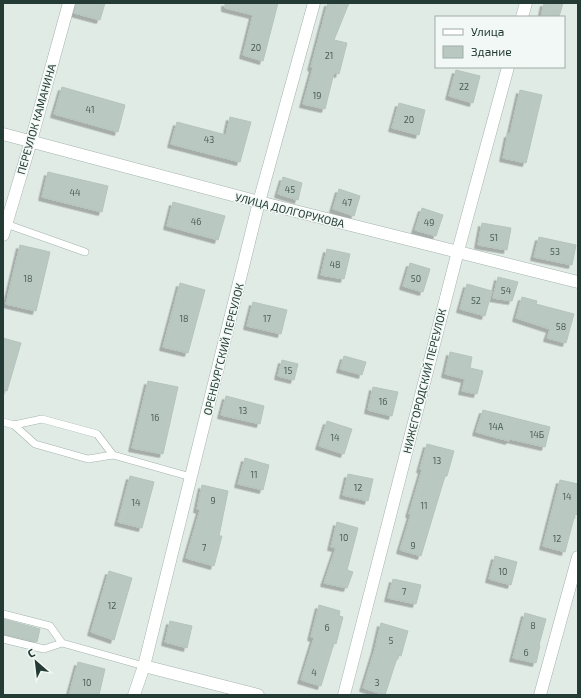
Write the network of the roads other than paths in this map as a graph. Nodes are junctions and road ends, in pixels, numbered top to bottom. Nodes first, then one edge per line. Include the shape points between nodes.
1 (69, 3) edge
2 (314, 3) edge
3 (526, 3) edge
4 (522, 16) edge
5 (508, 68) edge
6 (3, 134) edge
7 (31, 141) junction
8 (259, 202) junction
9 (4, 230) edge
10 (458, 251) junction
11 (85, 252) dead end
12 (578, 282) edge
13 (3, 422) edge
14 (14, 425) junction
15 (113, 455) junction
16 (191, 477) junction
17 (578, 557) edge
18 (3, 614) edge
19 (3, 639) edge
20 (62, 643) junction
21 (144, 666) junction
22 (134, 695) edge
23 (258, 695) edge
24 (344, 695) edge
25 (540, 695) edge

1 - 7 street, ПЕРЕУЛОК КАМАНИНА
2 - 8 street, ОРЕНБУРГСКИЙ ПЕРЕУЛОК
3 - 4 street
5 - 10 street, НИЖЕГОРОДСКИЙ ПЕРЕУЛОК
6 - 7 street, УЛИЦА ДОЛГОРУКОВА
7 - 8 street, УЛИЦА ДОЛГОРУКОВА
7 - 9 street, ПЕРЕУЛОК КАМАНИНА
8 - 10 street, УЛИЦА ДОЛГОРУКОВА
8 - 16 street, ОРЕНБУРГСКИЙ ПЕРЕУЛОК
9 - 11 lane
10 - 12 street, УЛИЦА ДОЛГОРУКОВА
10 - 24 street, НИЖЕГОРОДСКИЙ ПЕРЕУЛОК
13 - 14 lane
14 - 15 lane via 35,444 88,459
14 - 15 lane via 42,419 97,434
15 - 16 lane
16 - 21 street, ОРЕНБУРГСКИЙ ПЕРЕУЛОК
17 - 25 street
18 - 20 lane via 50,626
19 - 20 lane via 44,649
20 - 21 lane
21 - 22 street, ОРЕНБУРГСКИЙ ПЕРЕУЛОК
21 - 23 street

